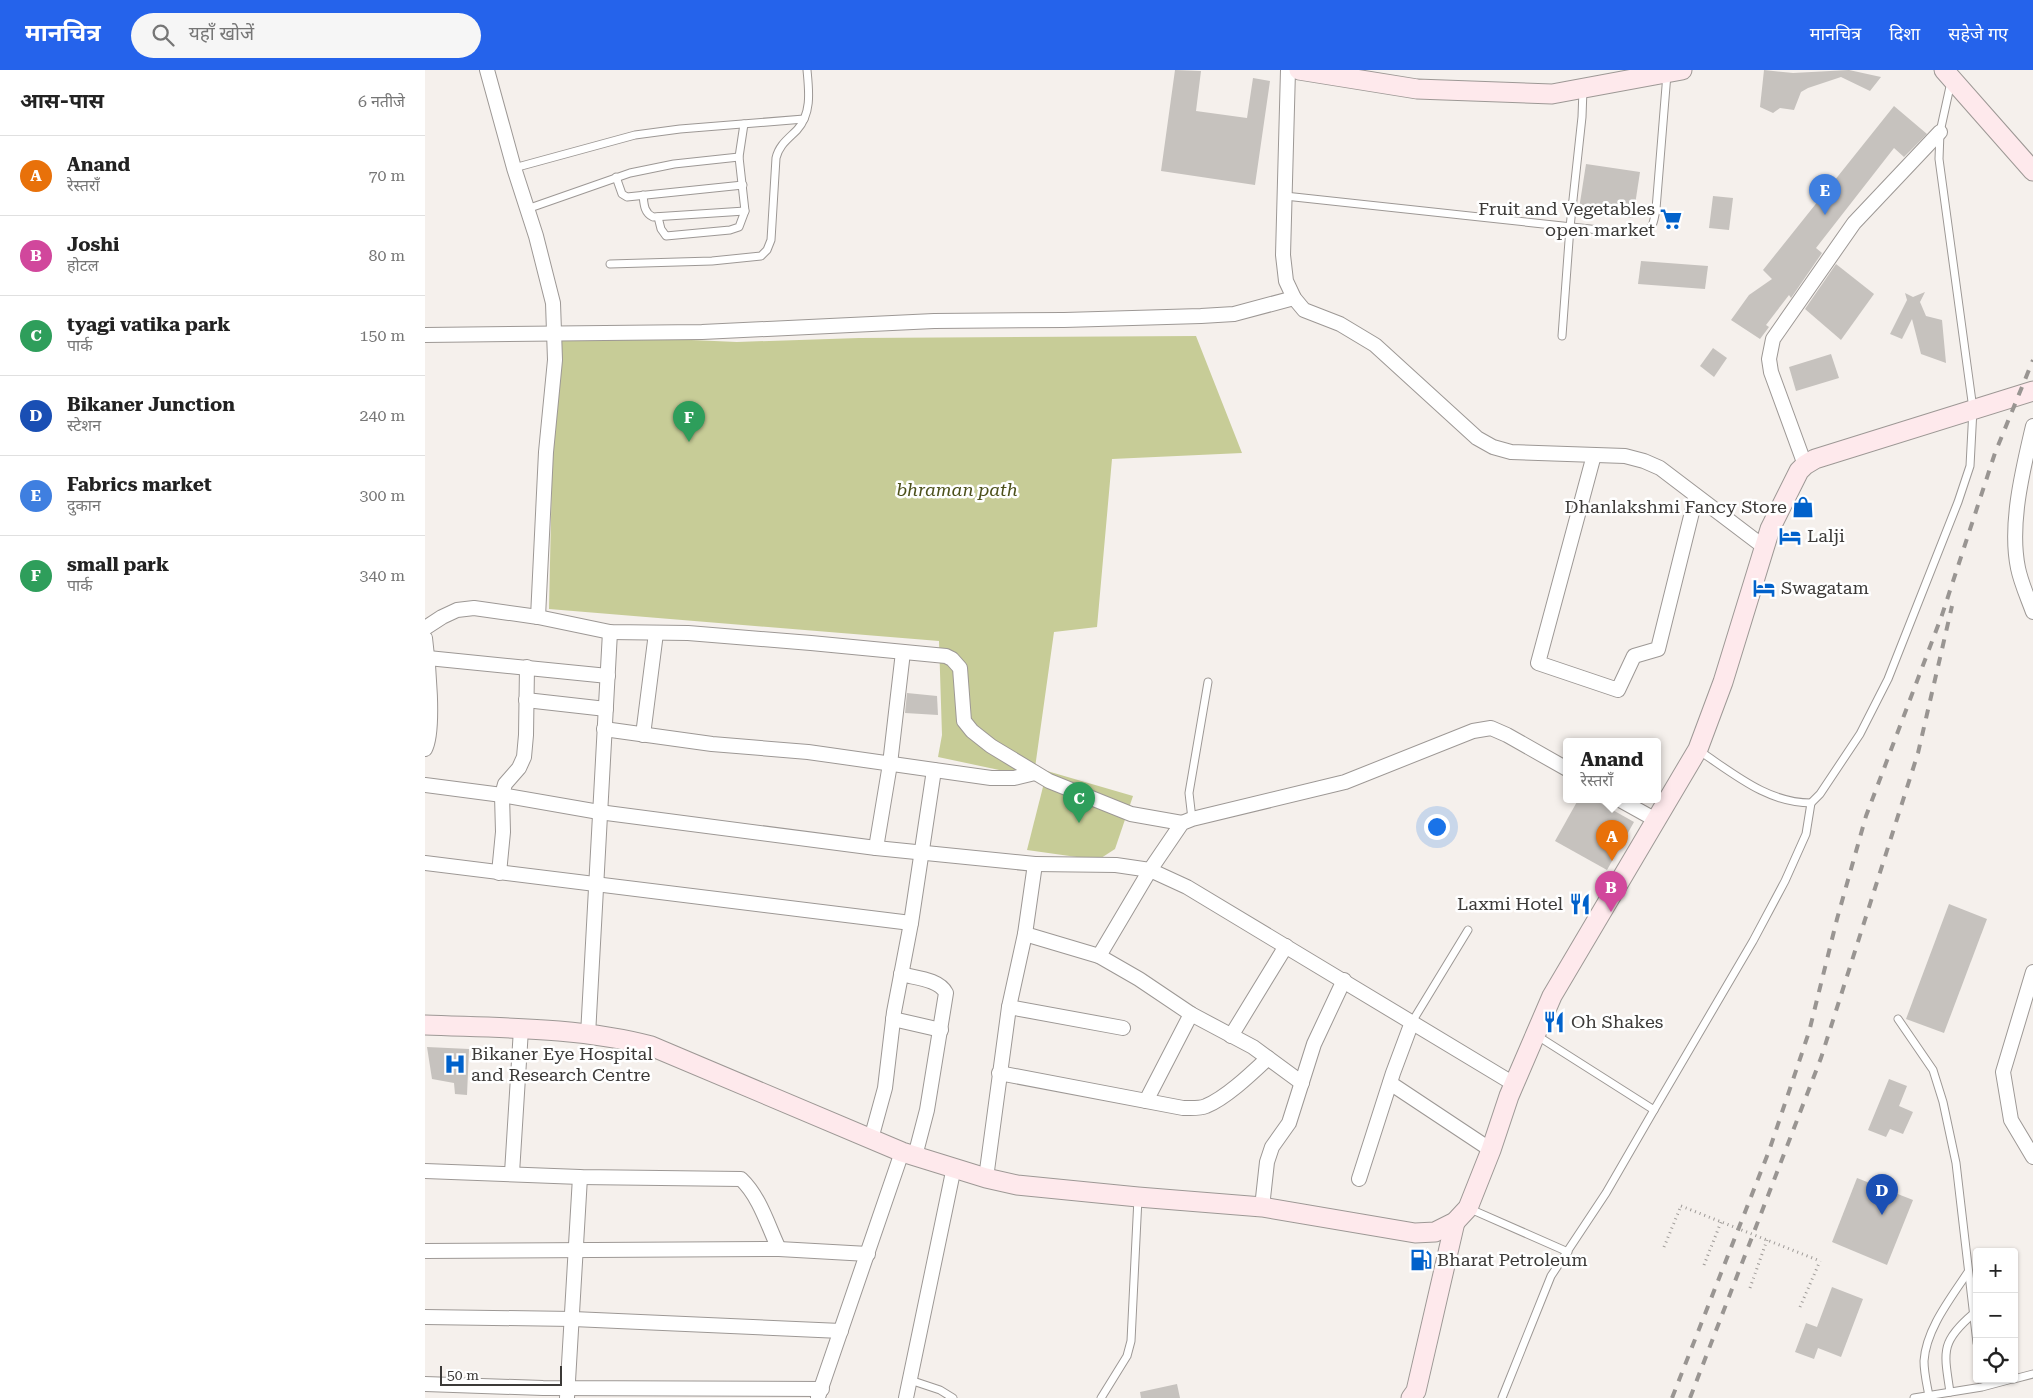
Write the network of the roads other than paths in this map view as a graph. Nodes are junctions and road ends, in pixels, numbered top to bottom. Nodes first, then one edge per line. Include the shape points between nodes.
1 (487, 70) edge
2 (807, 70) edge
3 (1288, 70) edge
4 (1299, 70) edge
5 (1675, 72) edge
6 (1953, 73) edge
7 (1644, 74) edge
8 (1583, 89) junction
9 (804, 119) junction
10 (744, 124) junction
11 (1940, 132) junction
12 (739, 157) junction
13 (514, 168) junction
14 (2033, 171) edge
15 (616, 177) junction
16 (743, 185) junction
17 (643, 195) junction
18 (1285, 196) junction
19 (527, 209) junction
20 (745, 211) junction
21 (658, 217) junction
22 (1570, 227) junction
23 (610, 264) dead end
24 (1294, 298) junction
25 (555, 333) junction
26 (425, 335) edge
27 (1562, 336) dead end
28 (2033, 392) edge
29 (1973, 409) junction
30 (2033, 426) edge
31 (1594, 455) junction
32 (1805, 465) junction
33 (1696, 496) junction
34 (1764, 547) junction
35 (2033, 612) edge
36 (538, 617) junction
37 (425, 628) edge
38 (610, 632) junction
39 (655, 633) junction
40 (425, 638) edge
41 (903, 652) junction
42 (428, 658) junction
43 (527, 668) junction
44 (608, 676) junction
45 (1208, 682) dead end
46 (525, 700) junction
47 (606, 709) junction
48 (604, 729) junction
49 (643, 735) junction
50 (425, 749) edge
51 (1698, 749) junction
52 (890, 764) junction
53 (1563, 767) edge
54 (934, 770) junction
55 (1035, 773) junction
56 (425, 785) edge
57 (502, 795) junction
58 (1625, 803) edge
59 (1811, 803) junction
60 (599, 812) junction
61 (1656, 820) junction
62 (1187, 821) junction
63 (876, 848) junction
64 (921, 852) junction
65 (425, 863) edge
66 (1035, 864) junction
67 (1150, 870) junction
68 (499, 873) junction
69 (596, 884) junction
70 (911, 923) junction
71 (1468, 930) dead end
72 (1025, 934) junction
73 (1286, 946) junction
74 (1099, 956) junction
75 (2033, 972) edge
76 (901, 974) junction
77 (1344, 980) junction
78 (1009, 1007) junction
79 (1191, 1014) junction
80 (893, 1019) junction
81 (1898, 1019) dead end
82 (1412, 1022) junction
83 (425, 1025) edge
84 (1123, 1028) dead end
85 (521, 1029) junction
86 (941, 1030) junction
87 (588, 1035) junction
88 (1535, 1035) junction
89 (1231, 1036) junction
90 (1268, 1058) junction
91 (999, 1073) junction
92 (1302, 1083) junction
93 (1390, 1083) junction
94 (1515, 1084) junction
95 (1146, 1101) junction
96 (1654, 1110) junction
97 (871, 1139) junction
98 (1491, 1150) junction
99 (909, 1154) junction
100 (2033, 1157) edge
101 (953, 1168) junction
102 (425, 1171) edge
103 (513, 1173) junction
104 (580, 1177) junction
105 (986, 1178) junction
106 (1359, 1178) dead end
107 (1138, 1197) junction
108 (1262, 1206) junction
109 (1468, 1208) junction
110 (1455, 1222) junction
111 (779, 1249) junction
112 (577, 1250) junction
113 (425, 1251) edge
114 (1568, 1252) junction
115 (868, 1254) junction
116 (1969, 1272) junction
117 (1973, 1314) joint
118 (425, 1317) edge
119 (573, 1319) junction
120 (841, 1331) junction
121 (2033, 1374) edge
122 (2018, 1378) edge
123 (910, 1380) junction
124 (1982, 1383) edge
125 (425, 1384) edge
126 (1950, 1392) junction
127 (567, 1393) edge
128 (820, 1394) edge
129 (1929, 1396) junction
130 (906, 1398) edge
131 (953, 1398) edge
132 (1101, 1398) edge
133 (1411, 1398) edge
134 (1502, 1398) edge
135 (1914, 1398) edge

1 - 13 street
2 - 9 lane via 809,95
3 - 18 street
4 - 8 street via 1417,89 1551,94
5 - 7 street
5 - 22 lane via 1652,228 1636,234
6 - 11 lane
6 - 14 street
7 - 8 street
8 - 22 lane
9 - 10 lane
9 - 23 lane via 779,148 771,240 761,256
10 - 12 lane
10 - 13 lane via 635,135
11 - 29 lane via 1939,159
11 - 32 street via 1853,223 1773,340 1769,360 1771,372
12 - 15 lane via 674,164
12 - 16 lane
13 - 19 street
15 - 17 lane via 622,194 627,197
15 - 19 lane
16 - 17 lane
16 - 20 lane
17 - 21 lane via 648,214
18 - 22 lane
18 - 24 street via 1283,255 1286,281
19 - 25 street via 549,284
20 - 21 lane
20 - 21 lane via 739,227 730,230 666,236
22 - 27 lane
24 - 25 street via 1234,314 1201,316 934,321 702,332
24 - 31 street via 1304,310 1340,324 1375,345 1477,438 1493,447 1511,452
25 - 26 street
25 - 36 street
28 - 29 street
29 - 32 street via 1815,459
29 - 59 lane via 1970,466 1888,679 1860,734
30 - 35 street via 2014,541 2018,569
31 - 33 street via 1625,456 1644,461 1660,468
31 - 33 street via 1538,663 1618,690 1634,656 1658,649
32 - 34 street via 1774,521
33 - 34 street
34 - 51 street via 1723,682
36 - 37 street via 474,608 457,610
36 - 38 street
38 - 39 street
38 - 44 street
39 - 41 street via 688,633
39 - 49 street
40 - 42 street
41 - 52 street
41 - 55 street via 947,656 957,664 967,726 991,746
42 - 43 street
42 - 50 street via 429,736
43 - 44 street
43 - 46 street
44 - 47 street
45 - 62 lane
46 - 47 street
46 - 57 street via 524,757 505,784
47 - 48 street
48 - 49 street
48 - 60 street
49 - 52 street
51 - 59 lane via 1763,793 1797,803
51 - 61 street
52 - 54 street
52 - 63 street
53 - 62 street via 1491,728 1473,731 1345,782
54 - 55 street via 991,778 1014,778
54 - 64 street
55 - 62 street via 1131,814
56 - 57 street
57 - 60 street
57 - 68 street
58 - 61 street
59 - 96 lane via 1806,834 1785,881
60 - 63 street
60 - 69 street
61 - 88 street via 1552,996
62 - 67 street
63 - 64 street
64 - 66 street
64 - 70 street
65 - 68 street
66 - 67 street via 1116,865
66 - 72 street
67 - 73 street via 1187,887
67 - 74 street
68 - 69 street
69 - 70 street
69 - 87 street
70 - 76 street
71 - 82 lane
72 - 74 street
72 - 78 street
73 - 77 street
73 - 89 street
74 - 79 street
75 - 100 street via 2003,1072 2011,1120
76 - 80 street
76 - 86 street via 943,987 946,992
77 - 82 street
77 - 92 street via 1314,1044
78 - 84 street
78 - 91 street
79 - 89 street
79 - 95 street
80 - 86 street
80 - 97 street via 885,1088
81 - 116 lane via 1933,1070 1943,1102 1956,1163
82 - 93 street
82 - 94 street
83 - 85 street
85 - 87 street
85 - 103 street
86 - 99 street via 927,1110
87 - 97 street via 626,1039 651,1046
88 - 94 street
88 - 96 lane
89 - 90 street
90 - 92 street
90 - 95 street via 1205,1107 1183,1108
91 - 95 street
91 - 105 street
92 - 108 street via 1289,1123 1272,1147 1267,1162
93 - 98 street
93 - 106 street
94 - 98 street
96 - 114 lane
97 - 99 street
98 - 109 street
99 - 101 street
99 - 115 street
101 - 105 street
101 - 123 street
102 - 103 street
103 - 104 street
104 - 111 street via 741,1179 754,1196
104 - 112 street
105 - 107 street via 1017,1185
107 - 108 street
107 - 132 lane via 1131,1341 1124,1362
108 - 110 street via 1415,1233 1435,1232
109 - 110 street
109 - 114 lane
110 - 133 street via 1416,1391
111 - 112 street
111 - 115 street
112 - 113 street
112 - 119 street
114 - 134 lane via 1551,1276
115 - 120 street
116 - 117 lane
116 - 129 lane via 1943,1311 1931,1337 1924,1361
117 - 126 lane via 1959,1326 1945,1351
118 - 119 street
119 - 120 street
119 - 127 street
120 - 128 street
121 - 122 lane
123 - 130 street
123 - 131 lane
124 - 126 lane
125 - 127 street
126 - 129 lane
127 - 128 street
129 - 135 lane

